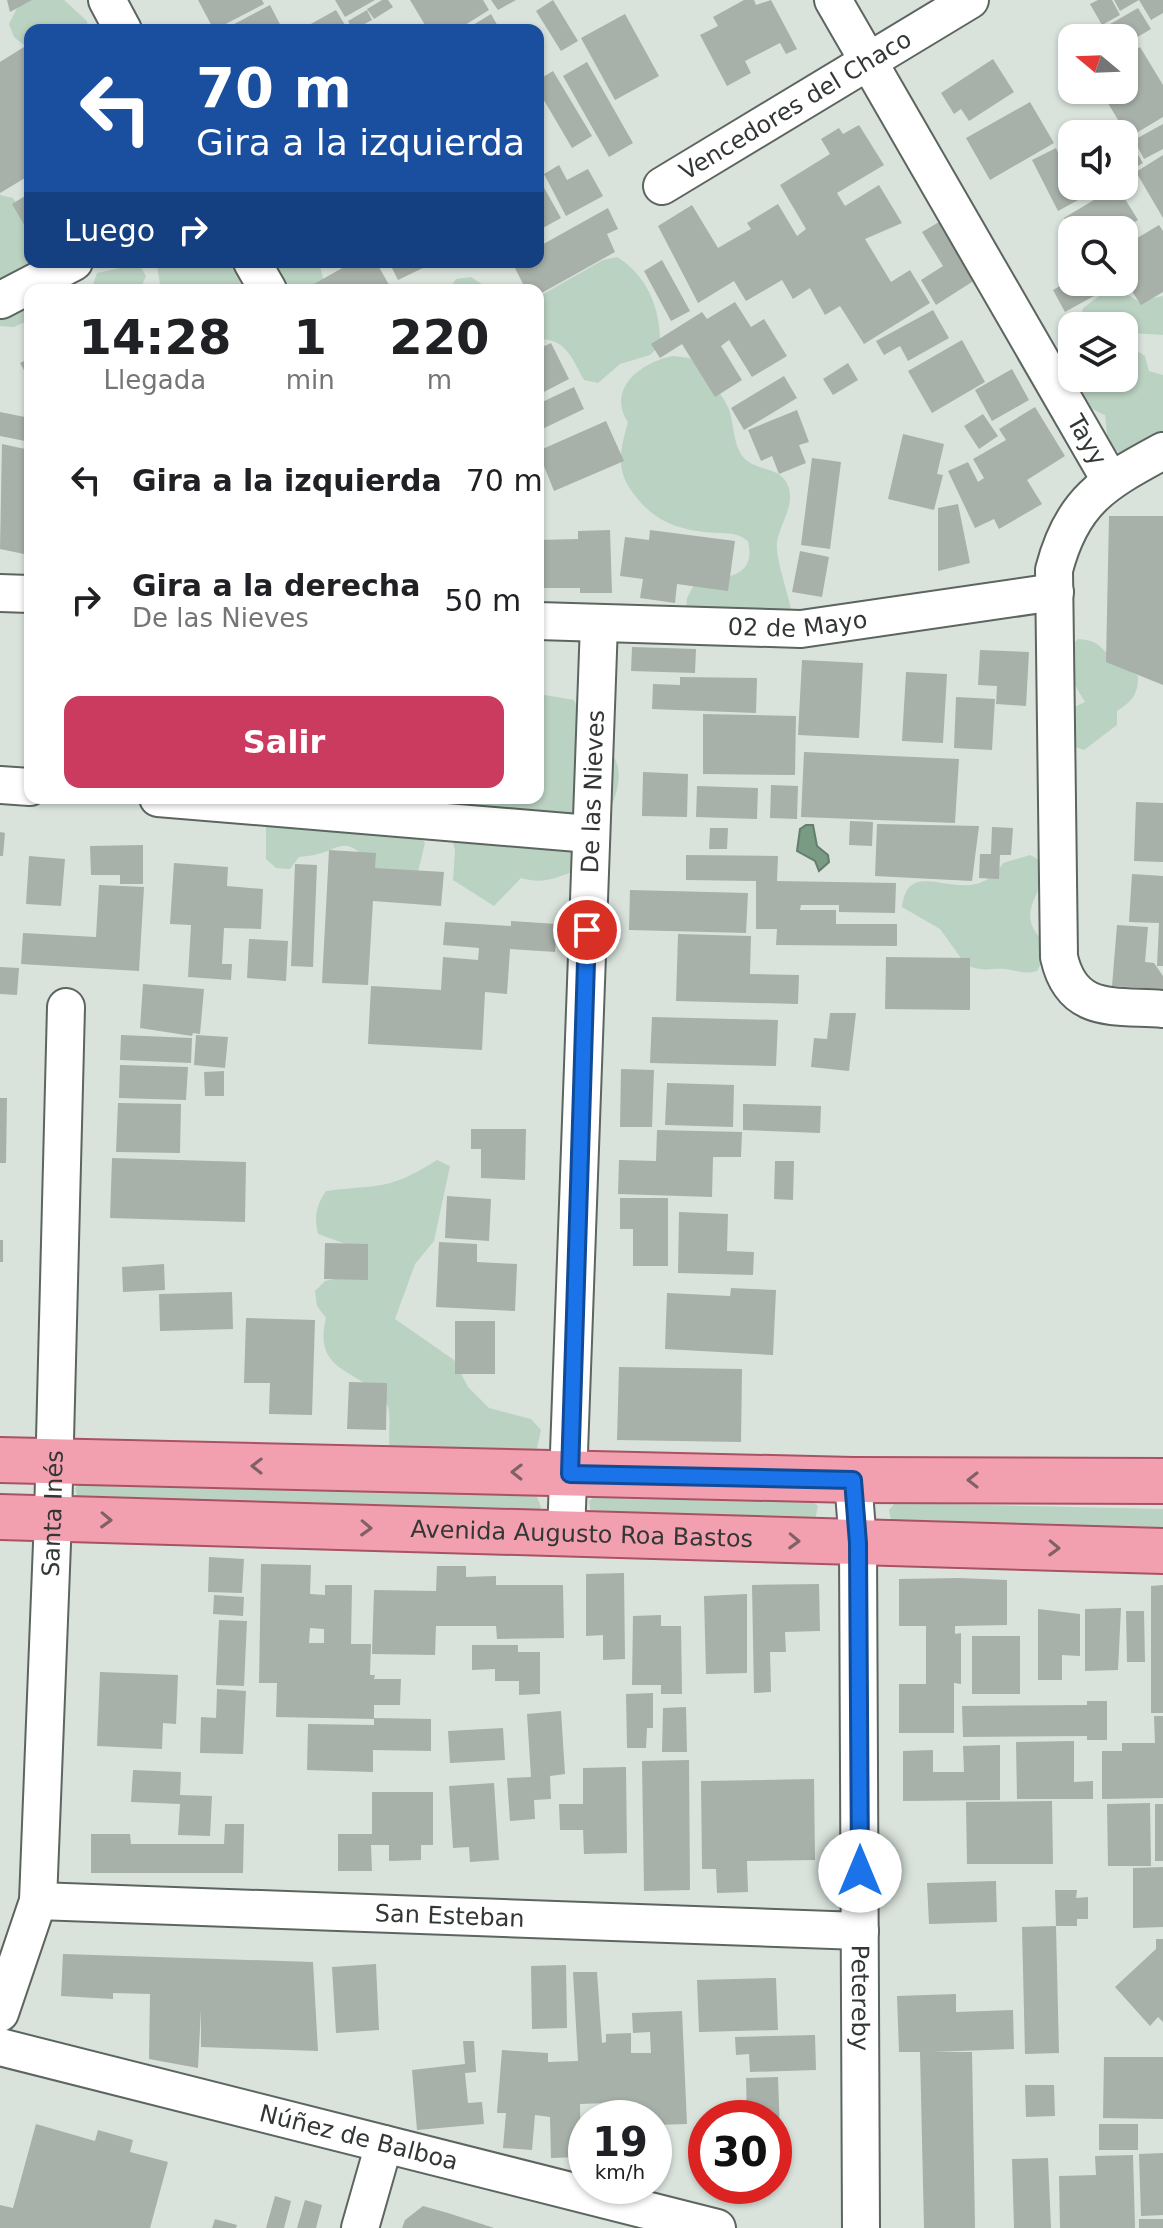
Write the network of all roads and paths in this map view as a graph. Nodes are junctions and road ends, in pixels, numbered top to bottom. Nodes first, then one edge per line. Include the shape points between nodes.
1 (107, 0) edge
2 (833, 0) edge
3 (970, 0) edge
4 (120, 24) edge
5 (871, 62) junction
6 (662, 186) dead end
7 (62, 268) edge
8 (32, 284) edge
9 (24, 288) edge
10 (1, 300) edge
11 (1163, 451) edge
12 (1110, 480) junction
13 (1055, 592) junction
14 (0, 593) edge
15 (24, 594) edge
16 (544, 621) edge
17 (599, 624) junction
18 (0, 785) edge
19 (24, 787) edge
20 (230, 804) edge
21 (590, 834) junction
22 (66, 1007) dead end
23 (1163, 1009) edge
24 (0, 1460) edge
25 (53, 1461) junction
26 (570, 1474) junction
27 (853, 1480) junction
28 (1163, 1481) edge
29 (0, 1517) edge
30 (53, 1518) junction
31 (566, 1535) junction
32 (858, 1543) junction
33 (1163, 1551) edge
34 (38, 1901) junction
35 (860, 1931) junction
36 (0, 2013) edge
37 (0, 2047) edge
38 (384, 2144) junction
39 (360, 2228) edge
40 (717, 2228) edge
41 (861, 2228) edge

1 - 4 street
2 - 5 street, Tayy
3 - 5 street, Vencedores del Chaco
5 - 6 street, Vencedores del Chaco
5 - 12 street, Tayy
7 - 8 street
9 - 10 street
11 - 12 street
12 - 13 street, Tayy via 1073,518 1054,570
13 - 17 street, 02 de Mayo via 801,629
13 - 23 street, Tayy via 1059,957 1064,980 1077,996 1095,1003
14 - 15 street
16 - 17 street, 02 de Mayo
17 - 21 street, De las Nieves
18 - 19 street
20 - 21 street
21 - 26 street, De las Nieves
22 - 25 street, Santa Inés
24 - 25 main road
26 -> 25 main road
25 - 30 street, Santa Inés
26 - 27 main road
26 - 31 street, De las Nieves
28 -> 27 main road
27 - 32 street, Petereby
29 - 30 main road, Avenida Augusto Roa Bastos
30 -> 31 main road, Avenida Augusto Roa Bastos
30 - 34 street, Santa Inés
31 -> 32 main road, Avenida Augusto Roa Bastos
32 -> 33 main road, Avenida Augusto Roa Bastos
32 - 35 street, Petereby
34 - 35 street, San Esteban
34 - 36 street, Santa Inés
35 - 41 street, Petereby
37 - 38 street, Núñez de Balboa
38 - 39 street
38 - 40 street, Núñez de Balboa

